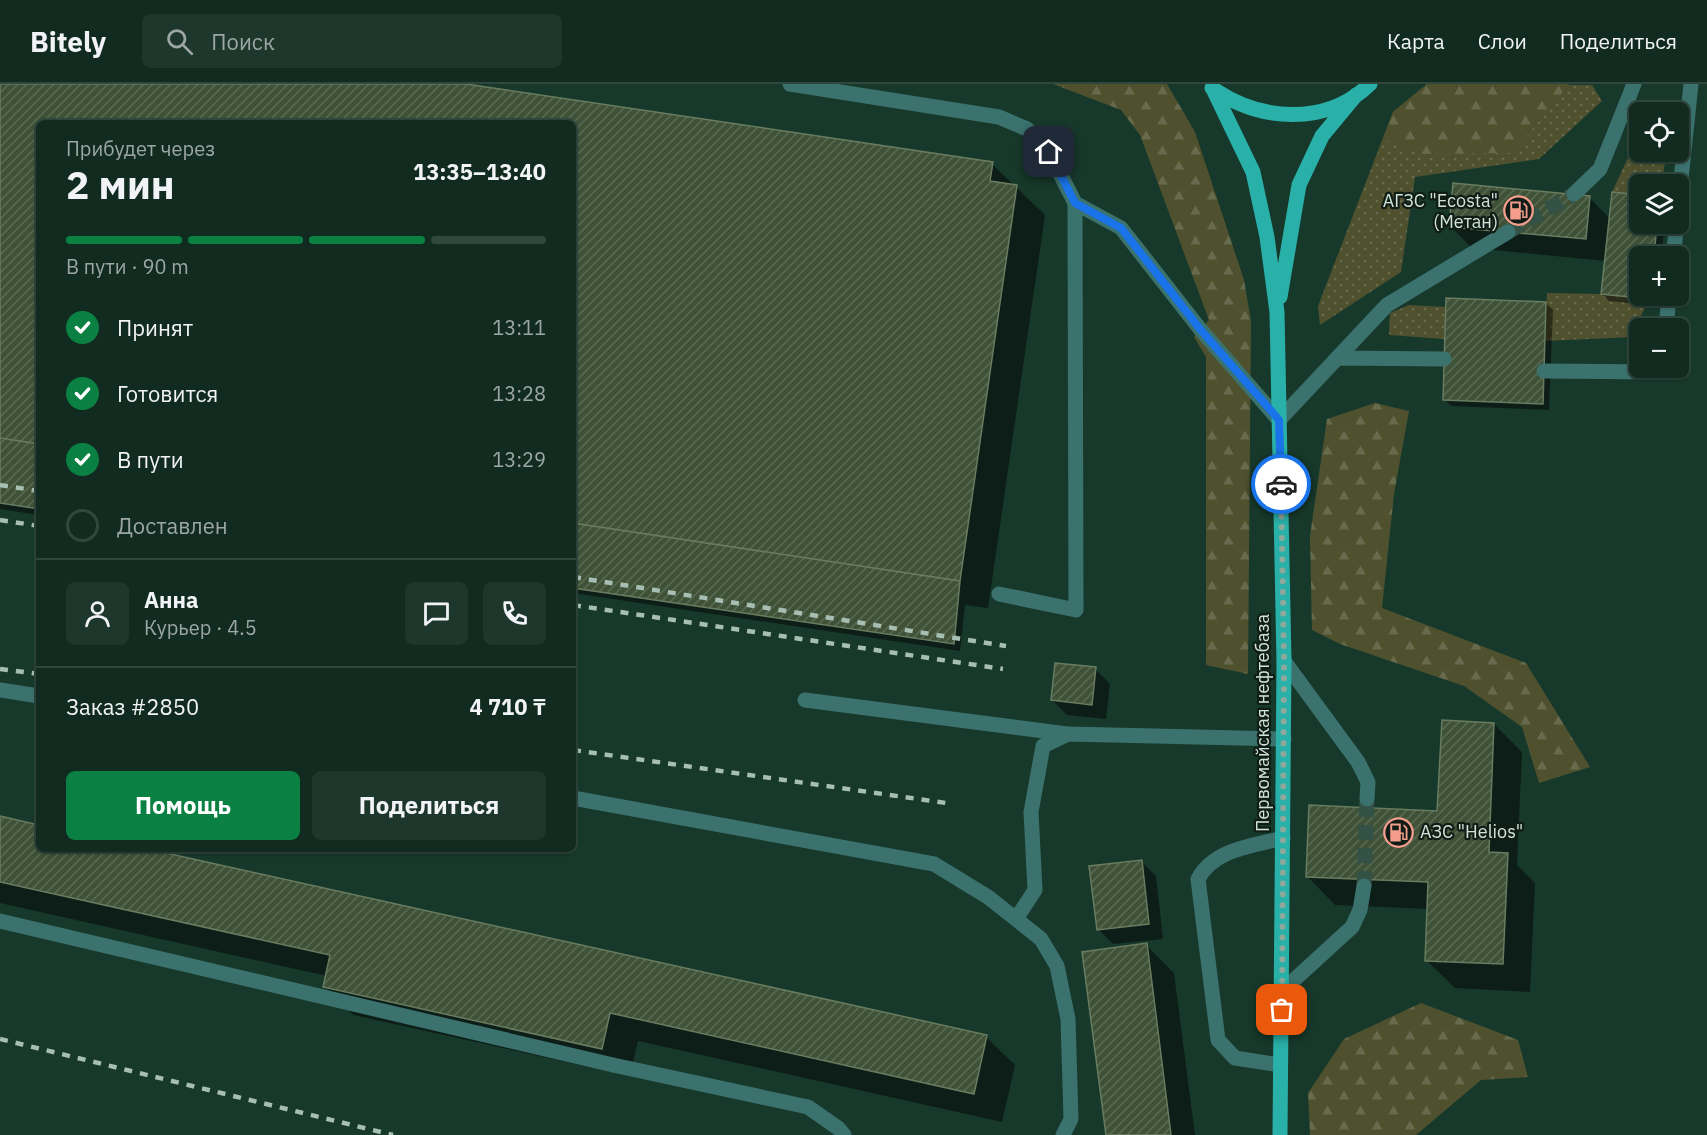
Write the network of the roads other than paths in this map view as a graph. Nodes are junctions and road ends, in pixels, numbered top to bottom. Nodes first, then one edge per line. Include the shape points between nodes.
1 (790, 84) edge
2 (1634, 84) edge
3 (1691, 84) edge
4 (1210, 86) edge
5 (1367, 88) edge
6 (1682, 174) edge
7 (1574, 194) tunnel mouth
8 (1075, 203) junction
9 (1508, 232) tunnel mouth
10 (1278, 312) junction
11 (1338, 358) junction
12 (1444, 359) dead end
13 (1544, 371) dead end
14 (1629, 372) edge
15 (1279, 420) junction
16 (999, 594) dead end
17 (1284, 661) junction
18 (0, 690) edge
19 (36, 696) edge
20 (805, 700) dead end
21 (1068, 734) junction
22 (1284, 739) junction
23 (576, 799) edge
24 (1367, 799) tunnel mouth
25 (1282, 838) junction
26 (1364, 886) tunnel mouth
27 (1016, 919) junction
28 (0, 921) edge
29 (1282, 991) junction
30 (1280, 1065) junction
31 (844, 1135) edge
32 (1063, 1135) edge
33 (1280, 1135) edge

1 - 8 lane via 999,117 1027,129 1049,152
2 - 7 lane via 1600,170
3 - 6 lane
4 - 5 main road via 1236,104 1289,116 1316,113
4 - 10 main road via 1253,172
5 - 10 main road via 1322,136 1299,185
8 - 15 lane via 1121,228 1200,329
8 - 16 lane via 1076,610
9 - 11 lane via 1387,305
10 - 15 main road, Первомайская нефтебаза
11 - 12 lane
11 - 15 lane
13 - 14 lane
15 - 17 main road, Первомайская нефтебаза
17 - 22 main road, Первомайская нефтебаза
17 - 24 lane via 1358,762 1368,782
18 - 19 lane
20 - 21 lane
21 - 22 lane
21 - 27 lane via 1044,746 1031,812 1035,890
22 - 25 main road, Первомайская нефтебаза
23 - 27 lane via 934,864
25 - 29 main road, Первомайская нефтебаза
25 - 30 lane via 1222,854 1206,865 1198,879 1218,1040 1235,1058
26 - 29 lane via 1352,927
27 - 32 lane via 1041,939 1058,966 1069,1041 1071,1119
28 - 31 lane via 808,1107
29 - 30 main road, Первомайская нефтебаза
30 - 33 main road, Первомайская нефтебаза

